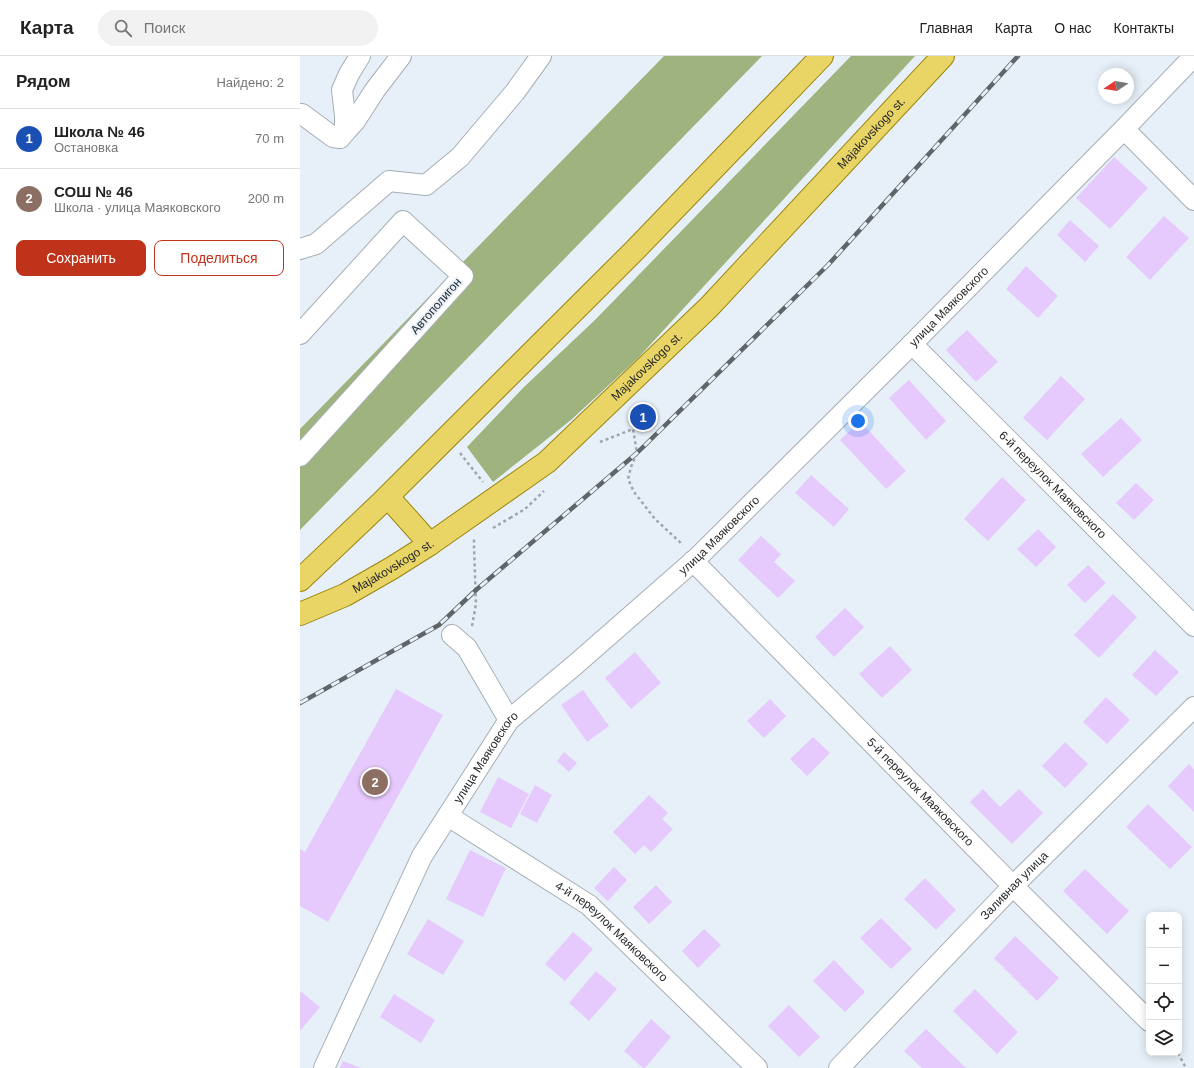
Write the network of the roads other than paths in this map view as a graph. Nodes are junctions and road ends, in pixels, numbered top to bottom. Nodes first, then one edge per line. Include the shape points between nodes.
1 (360, 56) edge
2 (401, 56) edge
3 (541, 56) edge
4 (822, 56) edge
5 (943, 56) edge
6 (1194, 56) edge
7 (300, 114) edge
8 (1124, 129) junction
9 (345, 132) junction
10 (1194, 200) edge
11 (300, 249) edge
12 (300, 334) edge
13 (912, 344) junction
14 (300, 456) edge
15 (388, 497) junction
16 (430, 544) junction
17 (695, 560) junction
18 (300, 580) edge
19 (300, 614) edge
20 (1194, 626) edge
21 (452, 635) dead end
22 (1194, 706) edge
23 (509, 720) junction
24 (448, 816) junction
25 (1013, 886) junction
26 (1148, 1020) edge
27 (324, 1068) edge
28 (757, 1068) edge
29 (839, 1068) edge

1 - 9 street via 342,90
2 - 9 street
3 - 11 street via 515,92 460,156 426,186 389,182 316,244
4 - 15 main road via 634,251
5 - 16 main road, Majakovskogo st. via 709,307 547,462
6 - 8 street, улица Маяковского
7 - 9 street via 333,137 340,138
8 - 10 street
8 - 13 street, улица Маяковского
12 - 14 street, Автополигон via 403,221 463,276
13 - 17 street, улица Маяковского
13 - 20 street, 6-й переулок Маяковского
15 - 16 main road
15 - 18 main road
16 - 19 main road, Majakovskogo st. via 345,595
17 - 23 street, улица Маяковского
17 - 25 street, 5-й переулок Маяковского
21 - 23 street via 467,648
22 - 25 street, Заливная улица
23 - 24 street, улица Маяковского
24 - 27 street, улица Маяковского via 422,856
24 - 28 street, 4-й переулок Маяковского via 589,905
25 - 26 street, 5-й переулок Маяковского
25 - 29 street, Заливная улица

